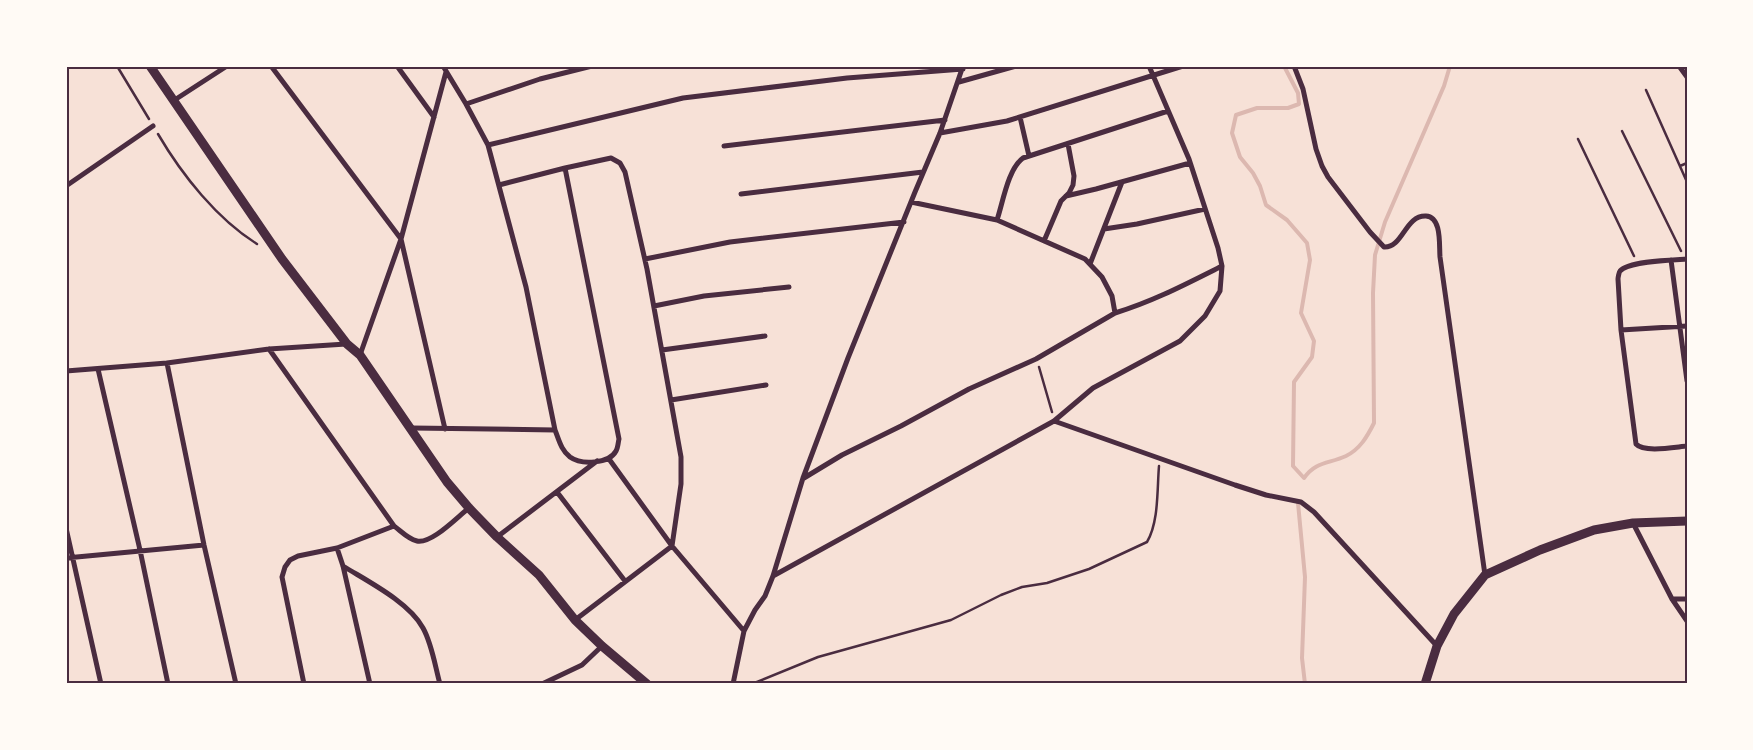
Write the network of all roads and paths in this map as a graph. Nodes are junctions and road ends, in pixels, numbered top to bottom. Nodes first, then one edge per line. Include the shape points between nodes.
1 (117, 66) edge
2 (150, 66) edge
3 (227, 66) edge
4 (271, 66) edge
5 (397, 66) edge
6 (443, 66) edge
7 (592, 66) edge
8 (1016, 66) edge
9 (1149, 66) edge
10 (1183, 66) edge
11 (1294, 66) edge
12 (1679, 66) edge
13 (963, 67) edge
14 (446, 72) junction
15 (1152, 75) junction
16 (1687, 77) edge
17 (959, 82) junction
18 (1646, 90) dead end
19 (173, 102) junction
20 (466, 104) junction
21 (1168, 111) junction
22 (434, 117) junction
23 (1020, 117) junction
24 (945, 120) junction
25 (153, 126) junction
26 (1622, 131) dead end
27 (940, 133) junction
28 (1578, 139) dead end
29 (1068, 144) junction
30 (488, 145) junction
31 (724, 146) dead end
32 (1029, 156) junction
33 (1190, 163) junction
34 (1687, 163) edge
35 (1680, 166) junction
36 (565, 168) junction
37 (923, 172) junction
38 (66, 178) edge
39 (1122, 182) junction
40 (1687, 182) edge
41 (499, 185) junction
42 (67, 186) edge
43 (741, 194) dead end
44 (1066, 196) junction
45 (911, 202) junction
46 (1205, 209) junction
47 (997, 220) junction
48 (904, 222) junction
49 (1104, 229) junction
50 (400, 239) junction
51 (1044, 241) junction
52 (259, 244) dead end
53 (645, 259) junction
54 (1686, 259) edge
55 (1670, 260) junction
56 (1090, 264) junction
57 (1638, 264) junction
58 (1222, 266) junction
59 (788, 287) dead end
60 (654, 306) junction
61 (1115, 314) junction
62 (1687, 326) edge
63 (1680, 327) junction
64 (1621, 330) junction
65 (765, 336) dead end
66 (347, 344) junction
67 (269, 349) junction
68 (662, 350) junction
69 (360, 355) junction
70 (1036, 359) junction
71 (167, 363) junction
72 (98, 369) junction
73 (66, 371) edge
74 (1687, 381) edge
75 (766, 384) dead end
76 (671, 400) junction
77 (1054, 421) junction
78 (412, 428) junction
79 (446, 429) junction
80 (556, 430) junction
81 (1687, 446) edge
82 (1159, 458) junction
83 (609, 459) junction
84 (597, 461) junction
85 (803, 478) junction
86 (557, 492) junction
87 (469, 508) junction
88 (1687, 521) edge
89 (1633, 523) junction
90 (394, 526) junction
91 (66, 528) edge
92 (496, 537) junction
93 (204, 545) junction
94 (672, 546) junction
95 (337, 548) junction
96 (140, 550) junction
97 (69, 557) edge
98 (343, 566) junction
99 (1485, 575) junction
100 (773, 576) junction
101 (626, 581) junction
102 (1687, 598) edge
103 (1672, 599) junction
104 (574, 620) junction
105 (1687, 621) edge
106 (744, 631) junction
107 (602, 646) junction
108 (1437, 646) junction
109 (101, 684) edge
110 (168, 684) edge
111 (236, 684) edge
112 (304, 684) edge
113 (370, 684) edge
114 (440, 684) edge
115 (542, 684) edge
116 (647, 684) edge
117 (734, 684) edge
118 (752, 684) edge
119 (1425, 684) edge

1 - 25 path
2 - 19 street
3 - 19 street
4 - 50 street
5 - 22 street
6 - 14 street
7 - 20 street
8 - 17 street
9 - 15 street
10 - 15 street
11 - 99 street via 1303,88 1322,166 1370,232 1384,247 1389,247 1417,217 1433,218 1437,224
12 - 16 street
13 - 17 street
13 - 30 street via 683,98
14 - 20 street
14 - 22 street
15 - 21 street
15 - 23 street
17 - 24 street
18 - 35 path
19 - 66 street via 282,259
20 - 30 street
21 - 29 street
21 - 33 street
22 - 50 street
23 - 27 street
23 - 32 street
24 - 27 street
24 - 31 street
25 - 42 street
25 - 52 path via 172,157 212,205 230,224
26 - 54 path
27 - 37 street
28 - 57 path
29 - 32 street
29 - 44 street via 1074,176
30 - 41 street
32 - 47 street via 1017,162
33 - 39 street
33 - 46 street
34 - 35 path
35 - 40 path
36 - 41 street
36 - 53 street via 611,158 620,164 625,172
36 - 83 street via 619,440 617,450
37 - 43 street
37 - 45 street
38 - 42 street
39 - 44 street
39 - 49 street
41 - 80 street via 526,288
44 - 51 street
45 - 47 street
45 - 48 street
46 - 49 street
46 - 58 street
47 - 51 street
48 - 53 street via 730,242
48 - 85 street
49 - 56 street
50 - 69 street
50 - 79 street
51 - 56 street
53 - 60 street
54 - 55 street
55 - 57 street
55 - 63 street
56 - 61 street via 1102,277 1112,296
57 - 64 street via 1620,272 1618,279
58 - 61 street via 1151,301
58 - 77 street via 1220,291 1205,316 1191,331 1180,341 1094,388
59 - 60 street via 704,296
60 - 68 street
61 - 70 street
62 - 63 street
63 - 64 street
63 - 74 street
64 - 81 street via 1636,444 1648,449
65 - 68 street
66 - 67 street
66 - 69 street
67 - 71 street
67 - 90 street
68 - 76 street
69 - 78 street
70 - 77 path
70 - 85 street via 969,389
71 - 72 street
71 - 93 street
72 - 73 street
72 - 96 street
75 - 76 street
76 - 94 street via 681,457 681,484
77 - 82 street
77 - 100 street
78 - 79 street
78 - 87 street via 447,482
79 - 80 street
80 - 84 street via 560,445 572,459
82 - 108 street via 1235,485 1301,502 1314,512
82 - 118 path via 1154,520 1147,542 1089,569 1022,587 951,620 818,657
83 - 84 street
83 - 94 street
84 - 86 street
85 - 100 street
86 - 92 street
86 - 101 street
87 - 90 street via 430,540 419,542
87 - 92 street
88 - 89 street
89 - 99 street via 1594,530
89 - 103 street
90 - 95 street
91 - 97 street
92 - 104 street via 539,575
93 - 96 street
93 - 111 street
94 - 101 street
94 - 106 street
95 - 98 street
95 - 112 street via 290,560 282,577
96 - 97 street
96 - 110 street
97 - 109 street
98 - 113 street
98 - 114 street via 394,598 422,627
99 - 108 street via 1454,614
100 - 106 street
101 - 104 street
102 - 103 street
103 - 105 street
104 - 107 street
106 - 117 street
107 - 115 street via 582,665
107 - 116 street
108 - 119 street

